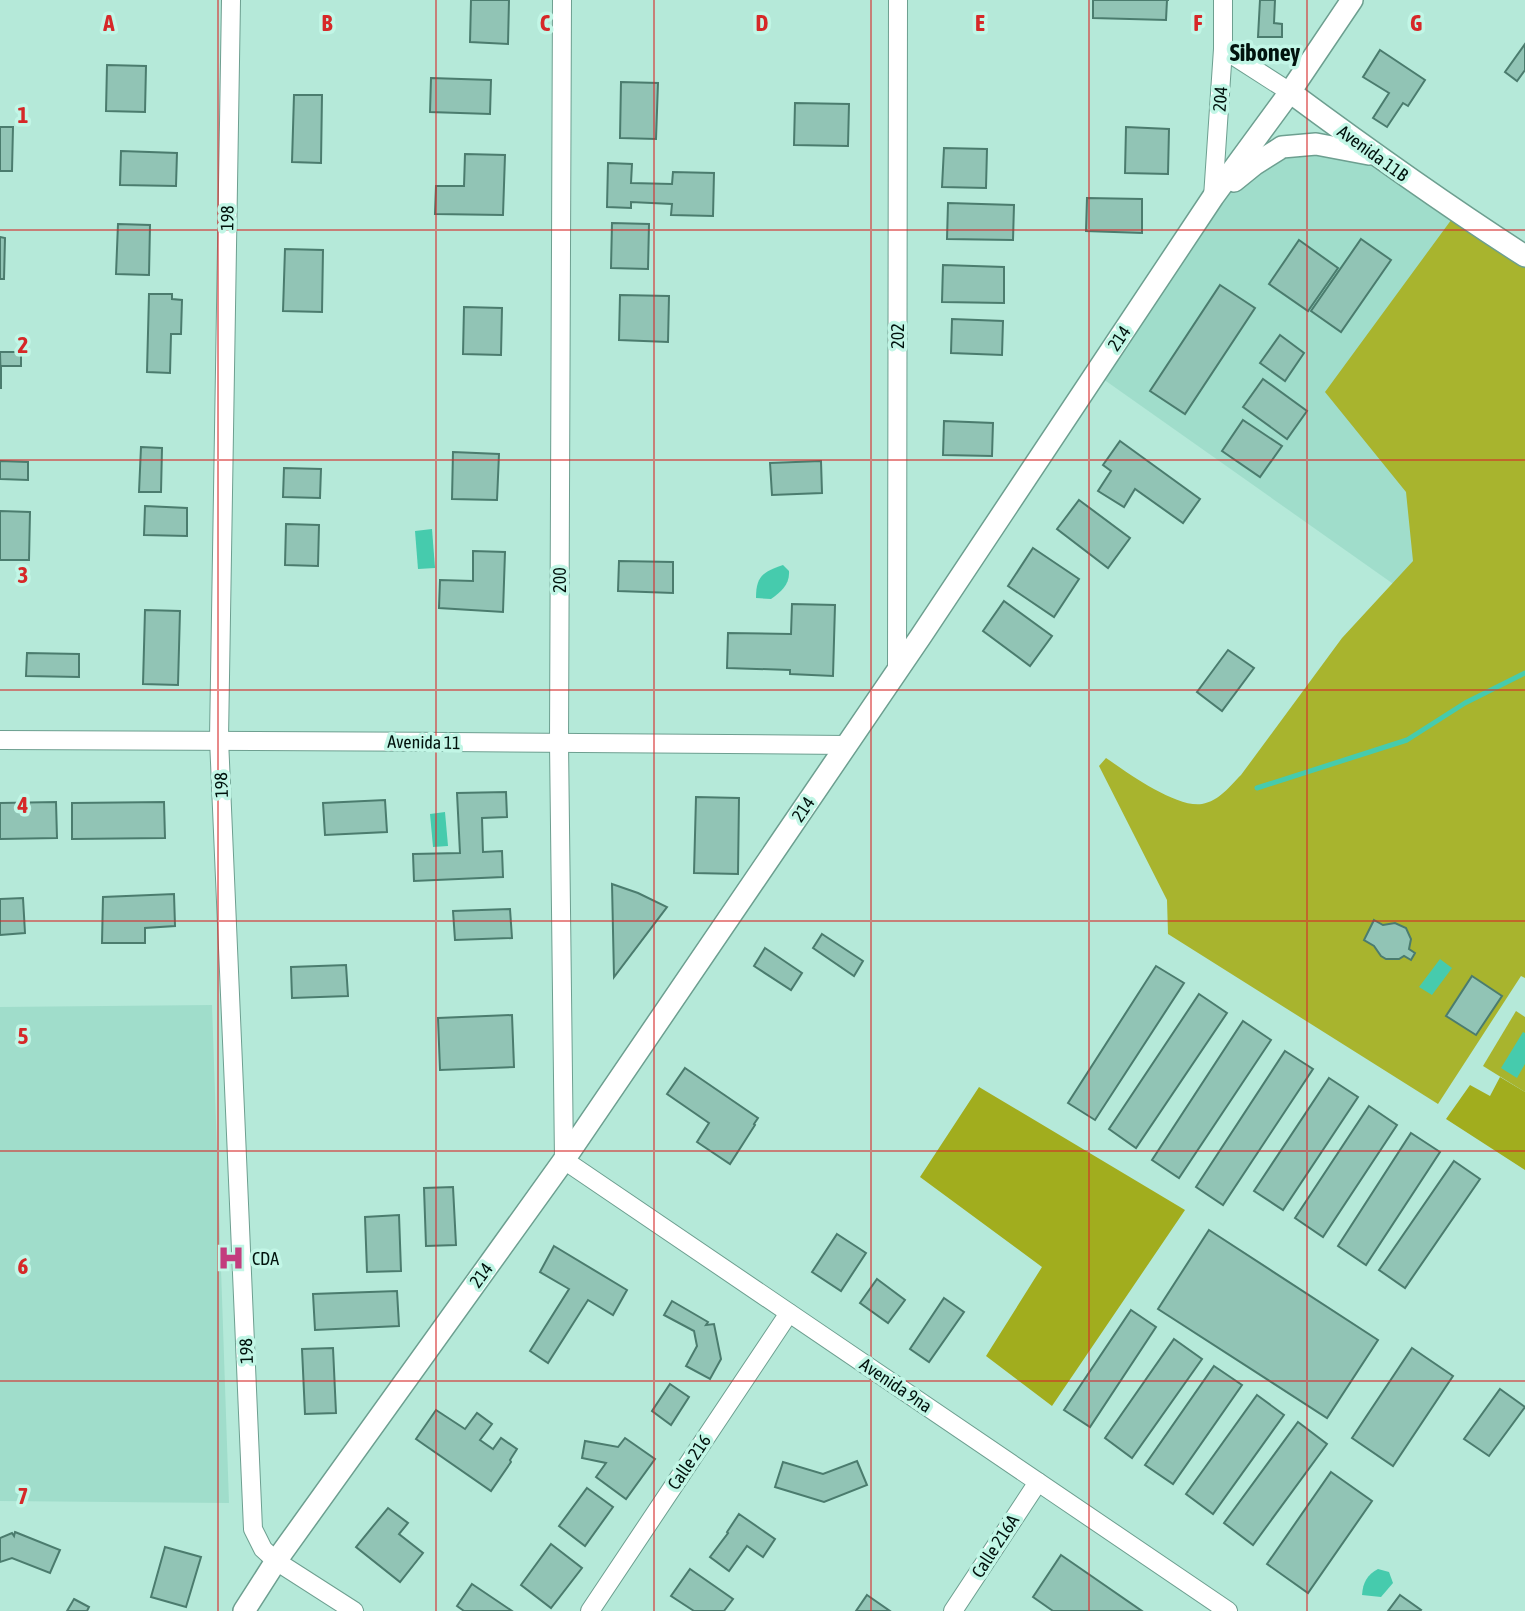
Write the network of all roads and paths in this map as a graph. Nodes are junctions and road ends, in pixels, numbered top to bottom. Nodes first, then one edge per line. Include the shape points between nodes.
1 (231, 0) edge
2 (562, 0) edge
3 (898, 0) edge
4 (1223, 0) edge
5 (1352, 0) edge
6 (1223, 49) junction
7 (1290, 92) junction
8 (1374, 155) junction
9 (1213, 197) junction
10 (1525, 256) edge
11 (897, 671) junction
12 (219, 739) junction
13 (0, 740) edge
14 (559, 744) junction
15 (848, 744) junction
16 (564, 1160) junction
17 (789, 1313) junction
18 (1038, 1482) junction
19 (276, 1561) junction
20 (244, 1611) edge
21 (354, 1611) edge
22 (590, 1611) edge
23 (953, 1611) edge
24 (1228, 1611) edge

1 - 12 street, 198
2 - 14 street, 200
3 - 11 street, 202
4 - 6 street, 204
5 - 7 street, 214
6 - 7 street, Avenida 11B
6 - 9 street, 204
7 - 8 street, Avenida 11B
7 - 9 street, 214
8 - 9 street via 1316,144 1282,147
8 - 10 street, Avenida 11B
9 - 11 street, 214
11 - 15 street, 214
12 - 13 street, Avenida 11
12 - 14 street, Avenida 11
12 - 19 street, 198 via 253,1529 263,1549
14 - 15 street, Avenida 11
14 - 16 street, 200
15 - 16 street, 214
16 - 17 street, Avenida 9na
16 - 19 street, 214
17 - 18 street, Avenida 9na
17 - 22 street, Calle 216
18 - 23 street, Calle 216A
18 - 24 street, Avenida 9na
19 - 20 street, 214
19 - 21 street

